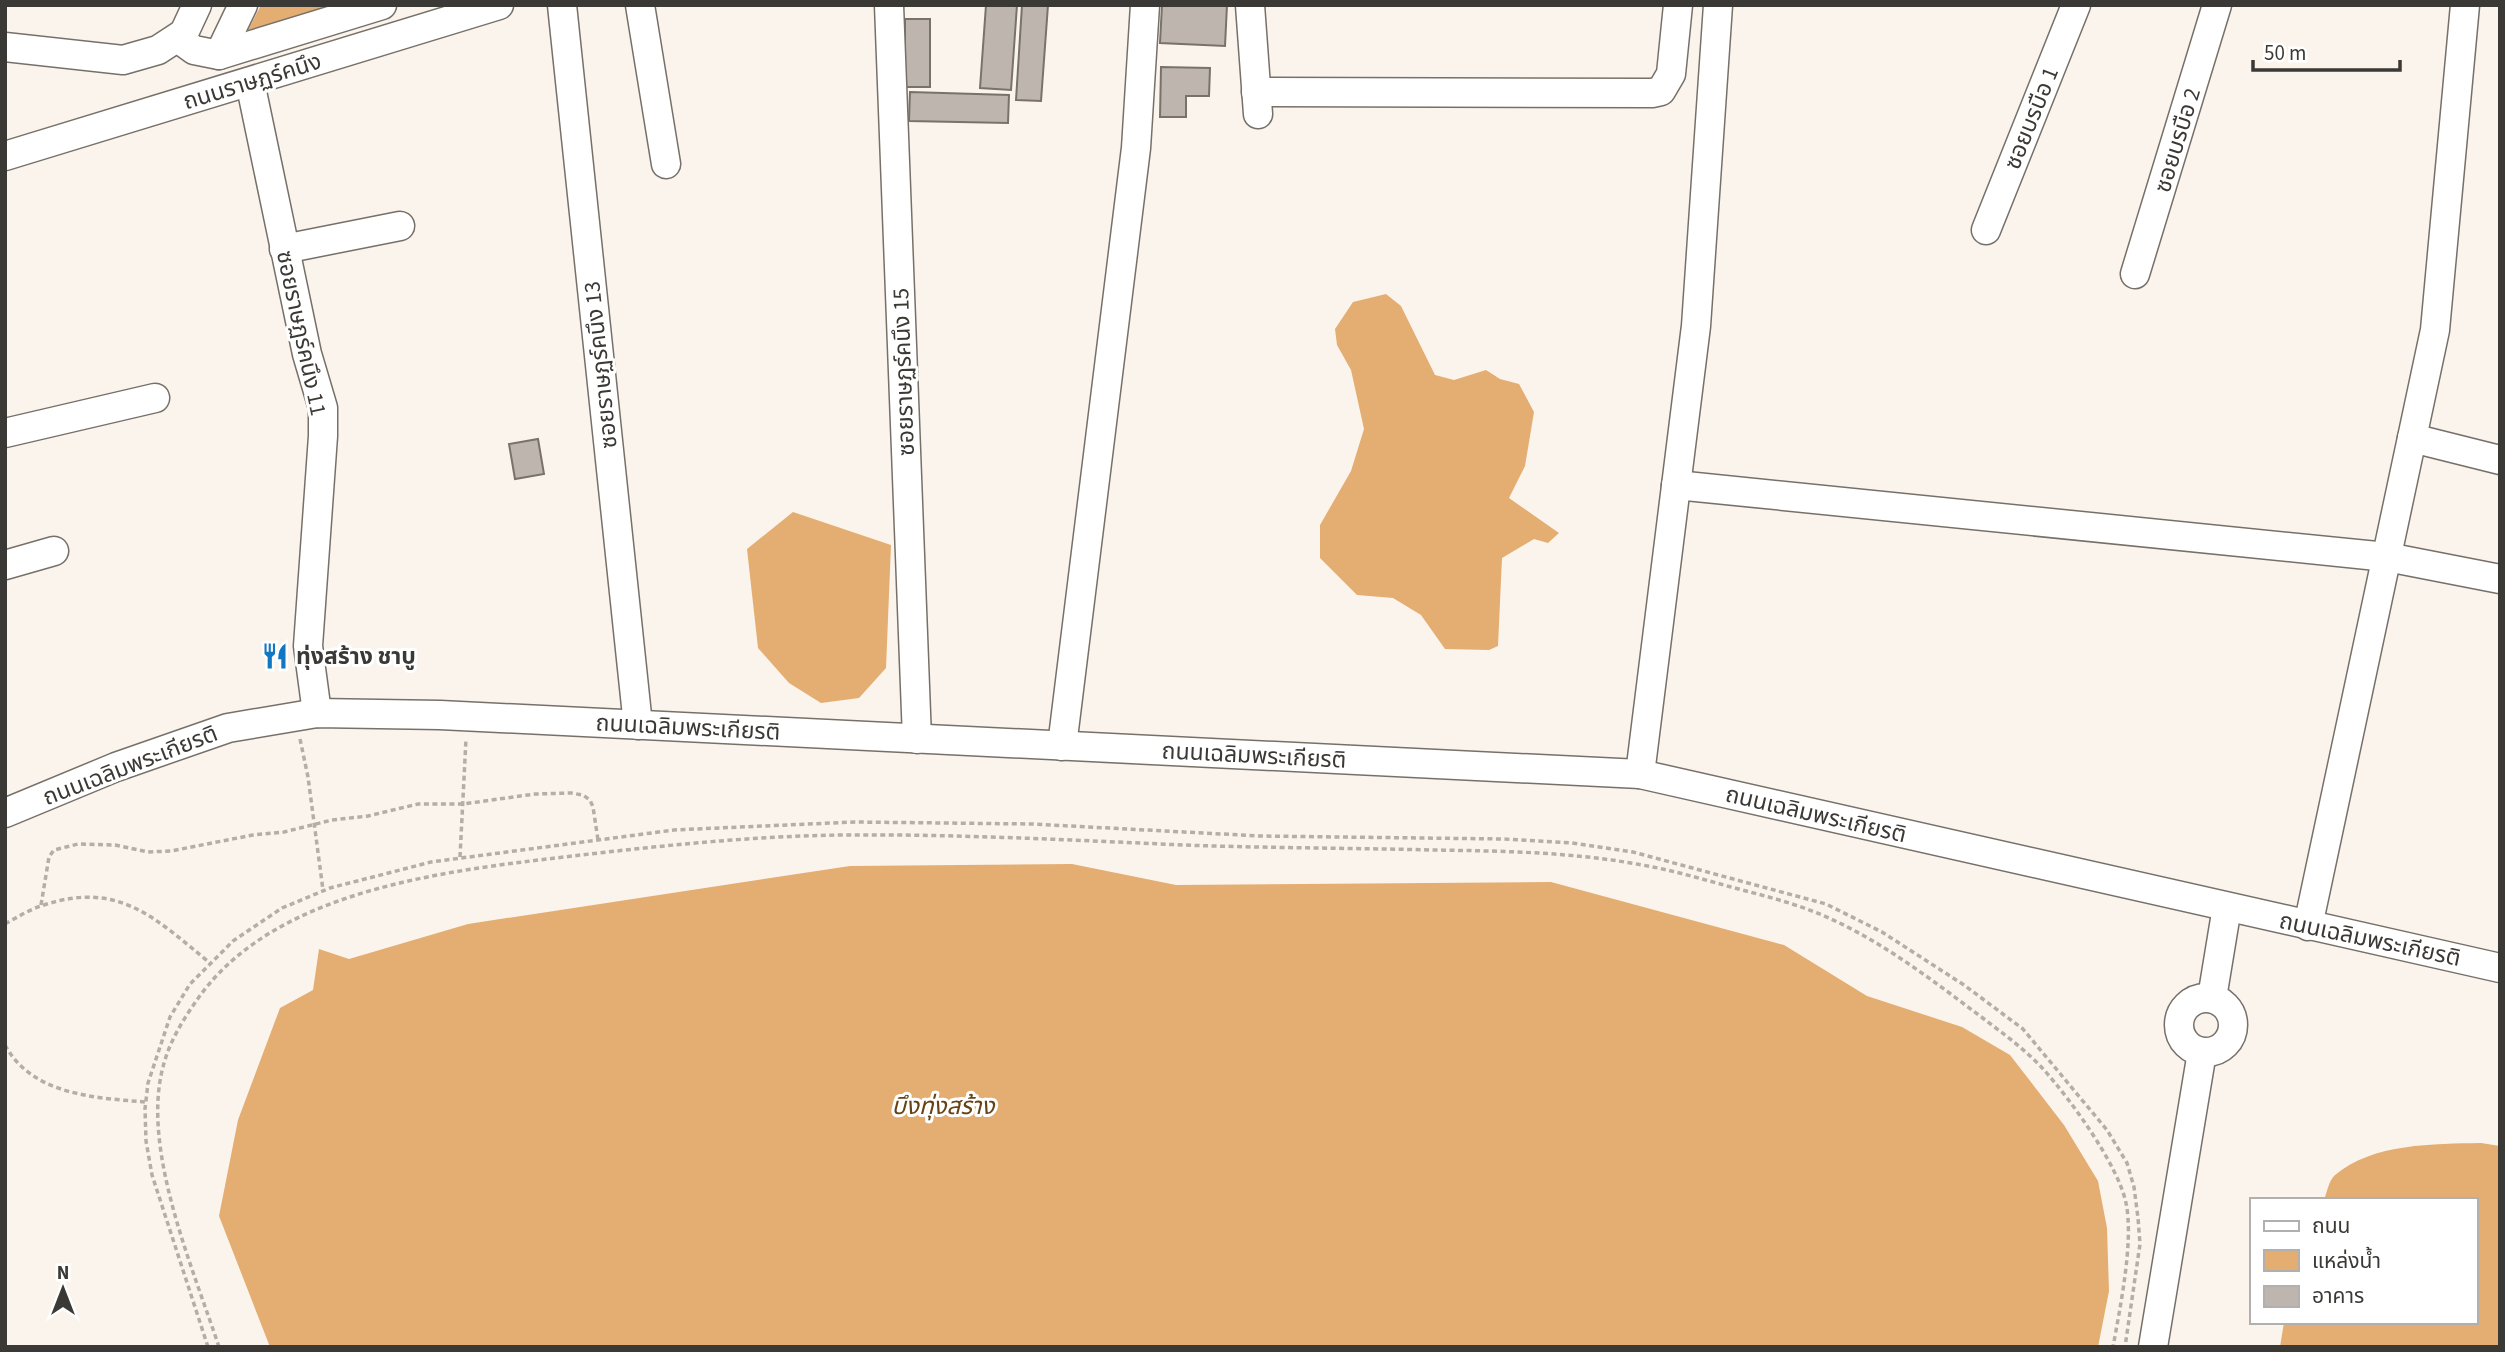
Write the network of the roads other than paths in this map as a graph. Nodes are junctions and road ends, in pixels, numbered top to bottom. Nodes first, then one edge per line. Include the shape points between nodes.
1 (197, 5) edge
2 (243, 5) edge
3 (382, 5) edge
4 (499, 5) edge
5 (562, 5) edge
6 (640, 5) edge
7 (889, 5) edge
8 (1145, 5) edge
9 (1250, 5) edge
10 (1678, 5) edge
11 (1718, 5) edge
12 (2076, 5) edge
13 (2217, 5) edge
14 (2465, 5) edge
15 (184, 33) junction
16 (5, 47) edge
17 (219, 55) junction
18 (250, 82) junction
19 (5, 156) edge
20 (666, 164) dead end
21 (400, 226) dead end
22 (1986, 230) dead end
23 (284, 249) junction
24 (2135, 274) dead end
25 (155, 398) dead end
26 (5, 433) edge
27 (2412, 438) junction
28 (2500, 460) edge
29 (1676, 485) junction
30 (54, 551) dead end
31 (2388, 557) junction
32 (5, 565) edge
33 (2500, 579) edge
34 (306, 715) junction
35 (638, 725) junction
36 (917, 739) junction
37 (1062, 746) junction
38 (1640, 775) junction
39 (5, 813) edge
40 (2227, 908) junction
41 (2308, 926) junction
42 (2500, 968) edge
43 (2212, 998) junction
44 (2202, 1052) junction
45 (2153, 1347) edge

1 - 15 street
2 - 17 street
3 - 17 street
4 - 18 street, ถนนราษฏร์คนึง
5 - 35 street, ซอยราษฏร์คนึง 13
6 - 20 street
7 - 36 street, ซอยราษฏร์คนึง 15
8 - 37 street via 1136,148
9 - 10 street via 1257,103 1661,91 1671,74
11 - 29 street via 1696,326
12 - 22 street, ซอยบรบือ 1
13 - 24 street, ซอยบรบือ 2
14 - 27 street via 2435,330
15 - 16 street via 158,50 123,60
15 - 17 street via 183,42 194,50
18 - 19 street, ถนนราษฏร์คนึง
18 - 23 street, ซอยราษฏร์คนึง 11
21 - 23 street
23 - 34 street, ซอยราษฏร์คนึง 11 via 323,408
25 - 26 street
27 - 28 street
27 - 31 street
29 - 31 street
29 - 38 street
30 - 32 street
31 - 33 street
31 - 41 street
34 - 35 street, ถนนเฉลิมพระเกียรติ via 468,716
34 - 39 street, ถนนเฉลิมพระเกียรติ via 228,728
35 - 36 street, ถนนเฉลิมพระเกียรติ
36 - 37 street, ถนนเฉลิมพระเกียรติ
37 - 38 street, ถนนเฉลิมพระเกียรติ
38 - 40 street, ถนนเฉลิมพระเกียรติ
40 - 41 street, ถนนเฉลิมพระเกียรติ
40 - 43 street
41 - 42 street, ถนนเฉลิมพระเกียรติ
43 - 44 street via 2228,1008 2234,1025 2220,1049
43 - 44 street via 2195,1000 2179,1020 2187,1044
44 - 45 street

